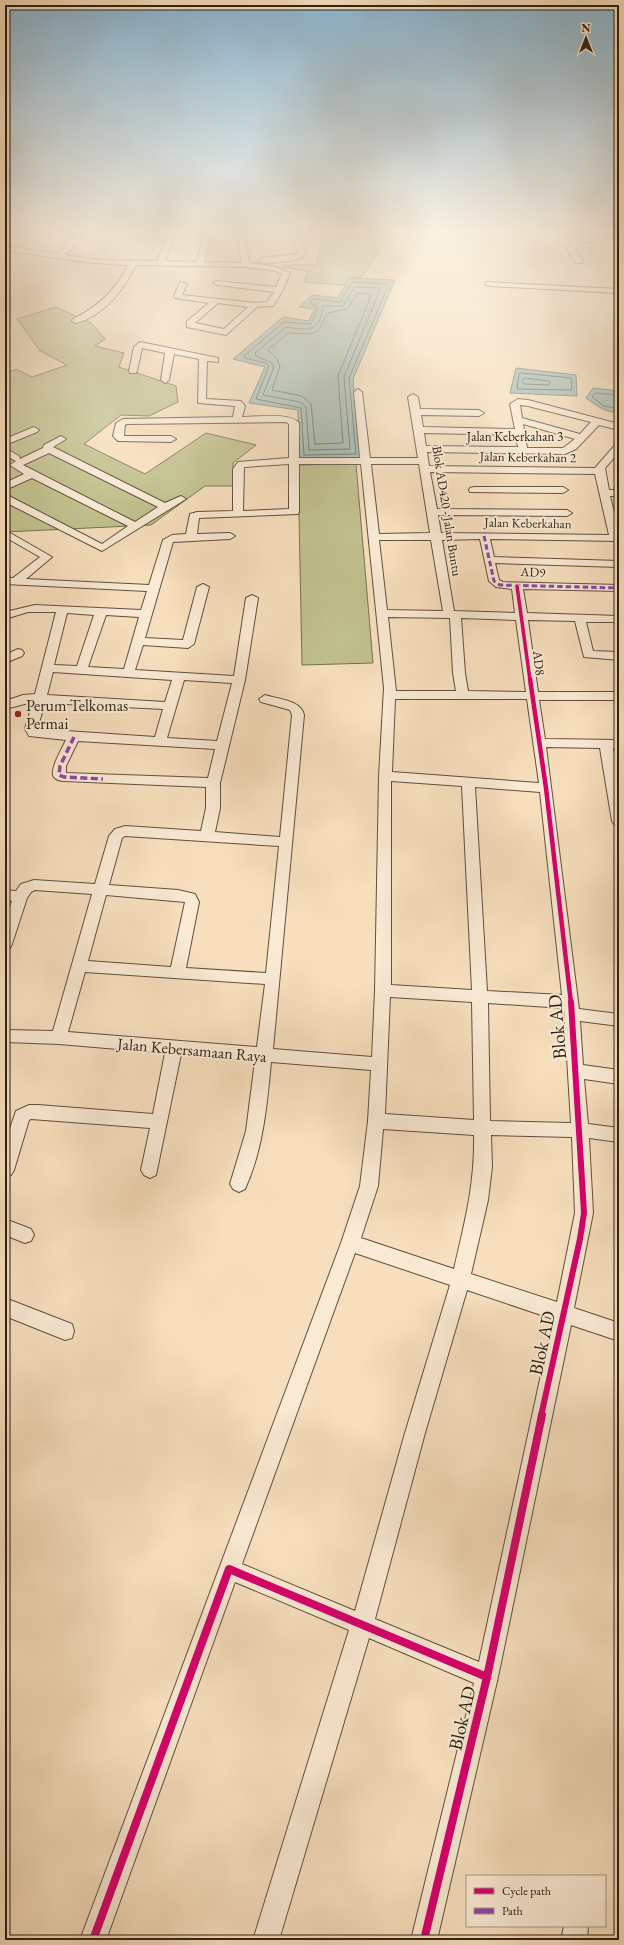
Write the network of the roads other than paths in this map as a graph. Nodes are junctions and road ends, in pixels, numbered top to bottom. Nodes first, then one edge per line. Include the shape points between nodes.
1 (194, 321) edge
2 (237, 321) edge
3 (170, 351) junction
4 (203, 357) junction
5 (215, 360) dead end
6 (133, 371) dead end
7 (165, 380) dead end
8 (358, 392) dead end
9 (413, 397) dead end
10 (477, 401) dead end
11 (416, 412) junction
12 (479, 413) junction
13 (237, 419) junction
14 (518, 419) junction
15 (597, 421) junction
16 (619, 427) edge
17 (5, 430) edge
18 (34, 430) dead end
19 (419, 430) junction
20 (481, 430) junction
21 (519, 432) junction
22 (20, 436) junction
23 (582, 438) junction
24 (61, 439) dead end
25 (171, 439) dead end
26 (5, 442) edge
27 (619, 446) edge
28 (48, 448) junction
29 (422, 449) junction
30 (523, 450) junction
31 (5, 451) edge
32 (16, 458) dead end
33 (294, 461) junction
34 (365, 461) junction
35 (424, 465) junction
36 (471, 469) junction
37 (559, 471) junction
38 (599, 471) junction
39 (32, 474) junction
40 (5, 487) edge
41 (604, 493) junction
42 (619, 493) edge
43 (5, 498) edge
44 (181, 499) dead end
45 (476, 501) junction
46 (565, 502) junction
47 (166, 507) junction
48 (433, 512) junction
49 (238, 513) junction
50 (614, 515) edge
51 (136, 526) junction
52 (5, 533) edge
53 (230, 536) dead end
54 (484, 536) junction
55 (373, 537) junction
56 (437, 537) junction
57 (573, 537) junction
58 (191, 538) junction
59 (617, 538) edge
60 (489, 560) junction
61 (619, 564) edge
62 (17, 580) junction
63 (5, 581) edge
64 (517, 586) junction
65 (203, 587) dead end
66 (153, 588) junction
67 (619, 588) edge
68 (252, 598) dead end
69 (5, 602) edge
70 (62, 610) junction
71 (17, 612) junction
72 (101, 612) junction
73 (381, 613) junction
74 (146, 614) junction
75 (456, 614) junction
76 (5, 616) edge
77 (523, 617) junction
78 (580, 618) junction
79 (619, 618) edge
80 (138, 641) junction
81 (18, 654) dead end
82 (619, 656) edge
83 (5, 658) edge
84 (48, 668) junction
85 (81, 671) junction
86 (128, 674) junction
87 (179, 676) junction
88 (239, 680) junction
89 (390, 691) junction
90 (463, 692) junction
91 (536, 694) junction
92 (619, 696) edge
93 (40, 699) junction
94 (265, 699) dead end
95 (5, 705) edge
96 (171, 706) junction
97 (74, 737) junction
98 (160, 741) junction
99 (539, 743) junction
100 (612, 744) edge
101 (222, 745) junction
102 (385, 776) junction
103 (468, 782) junction
104 (213, 784) junction
105 (546, 788) junction
106 (616, 788) edge
107 (619, 821) edge
108 (207, 836) junction
109 (285, 842) junction
110 (101, 890) junction
111 (5, 895) edge
112 (20, 898) junction
113 (5, 944) edge
114 (80, 966) junction
115 (177, 973) junction
116 (273, 980) junction
117 (383, 991) junction
118 (480, 997) junction
119 (571, 1008) junction
120 (619, 1020) edge
121 (5, 1036) edge
122 (59, 1038) junction
123 (174, 1049) junction
124 (264, 1056) junction
125 (379, 1064) junction
126 (576, 1071) junction
127 (619, 1077) edge
128 (376, 1121) junction
129 (159, 1122) junction
130 (482, 1128) junction
131 (580, 1130) junction
132 (619, 1135) edge
133 (5, 1170) edge
134 (150, 1170) dead end
135 (239, 1184) dead end
136 (5, 1227) edge
137 (25, 1235) dead end
138 (350, 1242) junction
139 (460, 1279) junction
140 (5, 1307) edge
141 (563, 1314) junction
142 (65, 1331) dead end
143 (619, 1332) edge
144 (229, 1569) junction
145 (362, 1626) junction
146 (487, 1677) junction
147 (576, 1927) edge
148 (93, 1940) edge
149 (266, 1940) edge
150 (424, 1940) edge
151 (574, 1940) edge

1 - 2 street via 191,326 225,332
3 - 4 street
3 - 6 street via 139,346
3 - 7 street
4 - 5 street
4 - 13 street via 201,401 238,403 240,406
8 - 34 street
9 - 11 street, Blok AD420 - Jalan Buntu
10 - 12 street
11 - 12 street
11 - 19 street, Blok AD420 - Jalan Buntu
12 - 20 street
13 - 25 street via 124,422 121,423 118,436 121,439
13 - 33 street via 293,421
14 - 15 street via 515,404 522,402
14 - 21 street
14 - 23 street
15 - 16 street
15 - 23 street, Jalan Keberkahan 3
17 - 22 street
18 - 22 street
19 - 20 street
19 - 29 street, Blok AD420 - Jalan Buntu
20 - 21 street
21 - 30 street
22 - 26 street
22 - 28 street
23 - 30 street, Jalan Keberkahan 3 via 567,451
24 - 28 street
27 - 38 street, Jalan Keberkahan 2
28 - 39 street via 15,465
28 - 47 street
29 - 30 street, Jalan Keberkahan 3
29 - 35 street, Blok AD420 - Jalan Buntu
31 - 32 street
33 - 34 street, Jalan Keberkahan 2
33 - 49 street, Jalan Keberkahan 2 via 249,462 239,466
33 - 49 street via 294,512
34 - 35 street, Jalan Keberkahan 2
34 - 55 street
35 - 36 street, Jalan Keberkahan 2
35 - 48 street, Blok AD420 - Jalan Buntu
36 - 37 street, Jalan Keberkahan 2
36 - 45 street
37 - 38 street, Jalan Keberkahan 2
37 - 46 street
38 - 41 street
39 - 40 street
39 - 51 street
41 - 42 street
41 - 50 street
43 - 51 street via 102,548
44 - 47 street
45 - 46 street
45 - 46 street
45 - 48 street
46 - 57 street
47 - 51 street
48 - 56 street, Blok AD420 - Jalan Buntu
49 - 58 street via 195,515
50 - 59 street
52 - 62 street via 47,556
53 - 58 street
54 - 56 street, Jalan Keberkahan
54 - 57 street, Jalan Keberkahan
54 - 60 street, AD9
55 - 56 street, Jalan Keberkahan
55 - 73 street
56 - 75 street, Blok AD420 - Jalan Buntu
57 - 59 street, Jalan Keberkahan
58 - 66 street via 168,540
60 - 61 street
60 - 64 street, AD9 via 494,581 500,585
62 - 63 street
62 - 66 street
64 - 67 street, AD9
64 - 77 street, AD8
65 - 80 street via 188,644
66 - 74 street
68 - 88 street
69 - 71 street
70 - 71 street via 35,608
70 - 72 street
70 - 84 street
71 - 76 street
72 - 74 street
72 - 85 street
73 - 75 street
73 - 89 street
74 - 80 street
75 - 77 street
75 - 90 street, Blok AD420 - Jalan Buntu via 459,674
77 - 78 street
77 - 91 street, AD8
78 - 79 street
78 - 82 street via 588,654
80 - 86 street
81 - 83 street
84 - 85 street
84 - 93 street
85 - 86 street
86 - 87 street
87 - 88 street
87 - 96 street
88 - 101 street
89 - 90 street
89 - 102 street
90 - 91 street
91 - 92 street
91 - 99 street, AD8
93 - 95 street via 23,699
93 - 96 street
93 - 97 street via 31,731
94 - 109 street via 297,710
96 - 98 street
97 - 98 street
97 - 104 street via 58,772 62,777
98 - 101 street
99 - 100 street
99 - 105 street, Blok AD
100 - 106 street
101 - 104 street
102 - 103 street
102 - 117 street
103 - 105 street
103 - 118 street
104 - 108 street via 213,808
105 - 119 street, Blok AD
106 - 107 street
108 - 109 street
108 - 110 street via 120,832 116,836
109 - 116 street
110 - 112 street via 34,885 26,888
110 - 114 street
110 - 115 street via 190,898 192,902
111 - 112 street
112 - 113 street
114 - 115 street
114 - 122 street
115 - 116 street
116 - 124 street
117 - 118 street
117 - 125 street
118 - 119 street
118 - 130 street
119 - 120 street
119 - 126 street, Blok AD
121 - 122 street, Jalan Kebersamaan Raya
122 - 123 street, Jalan Kebersamaan Raya
123 - 124 street, Jalan Kebersamaan Raya
123 - 129 street
124 - 125 street, Jalan Kebersamaan Raya
124 - 135 street via 250,1154
125 - 128 street
126 - 127 street
126 - 131 street, Blok AD
128 - 130 street
128 - 138 street via 369,1186
129 - 133 street via 38,1112 25,1114 22,1116
129 - 134 street
130 - 131 street
130 - 139 street via 482,1186
131 - 132 street
131 - 141 street, Blok AD via 584,1214
136 - 137 street
138 - 139 street
138 - 144 street
139 - 141 street
139 - 145 street
140 - 142 street
141 - 143 street
141 - 146 street, Blok AD
144 - 145 street
144 - 148 street
145 - 146 street
145 - 149 street
146 - 150 street, Blok AD
147 - 151 street

